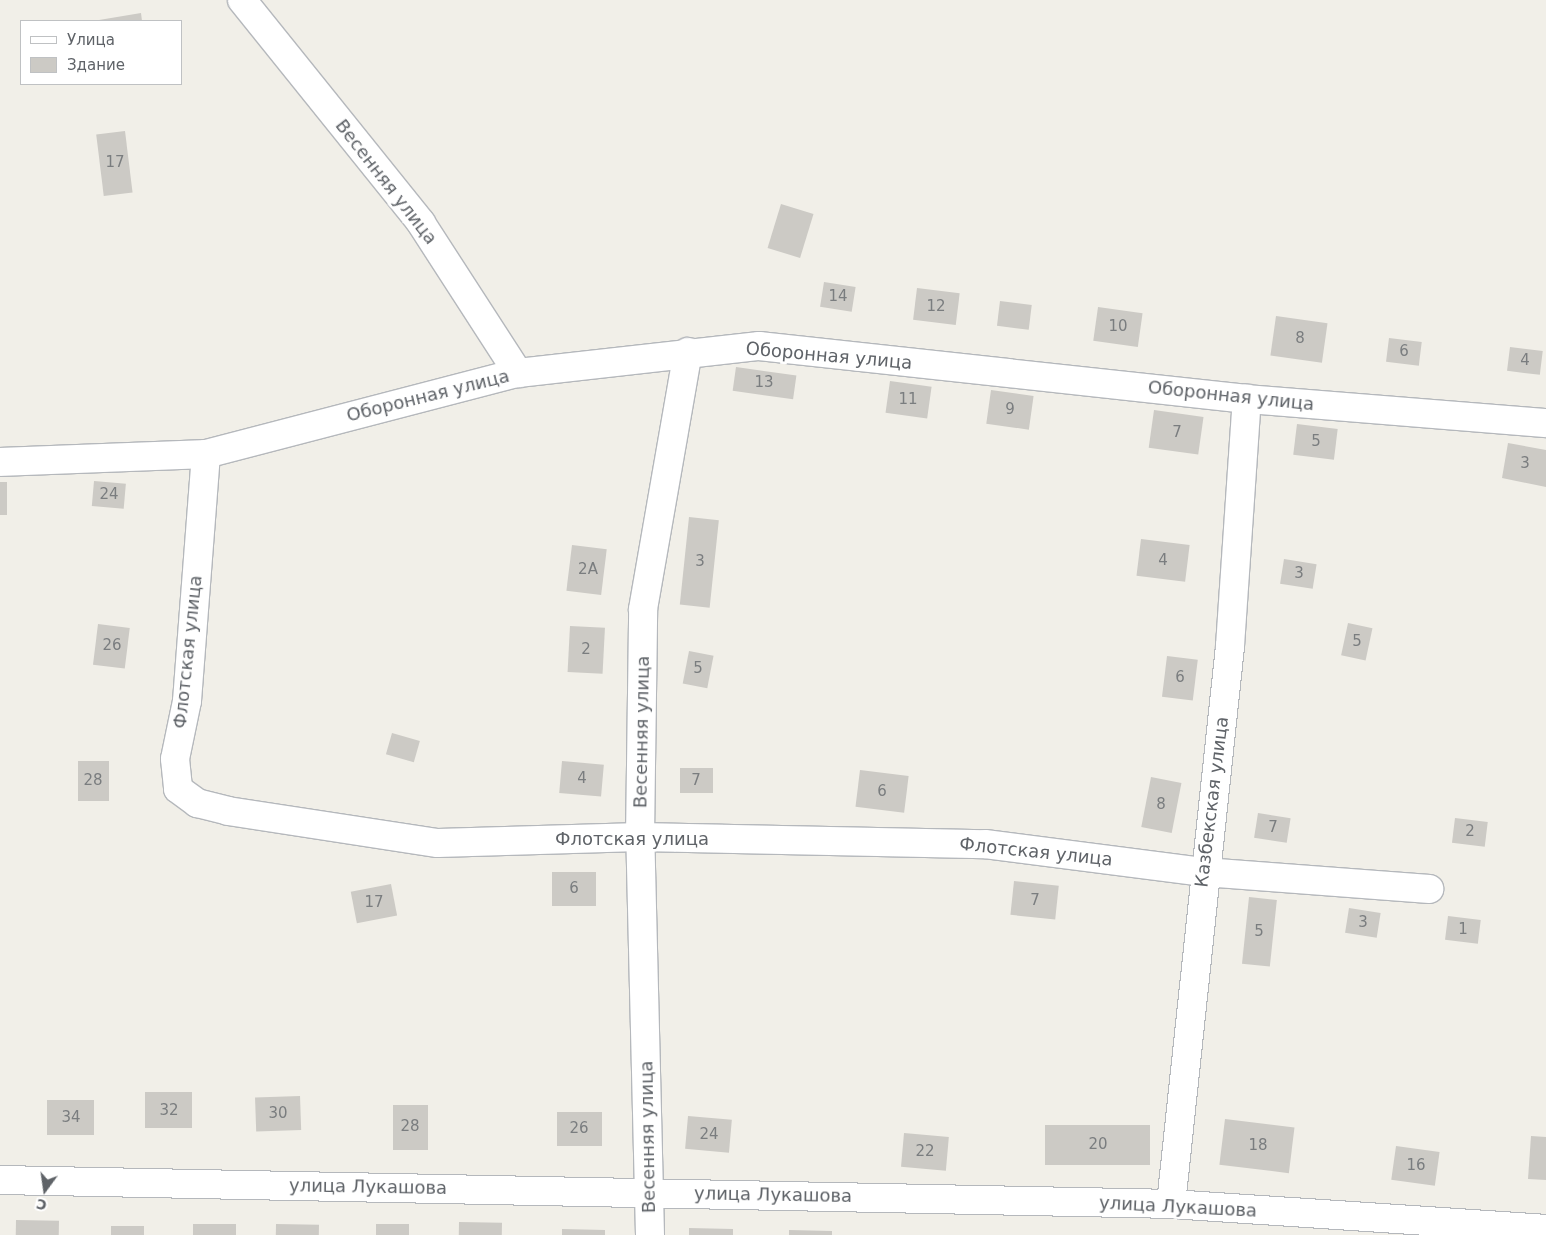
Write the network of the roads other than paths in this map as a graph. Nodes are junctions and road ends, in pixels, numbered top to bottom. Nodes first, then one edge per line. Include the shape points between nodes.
1 (242, 0) edge
2 (688, 352) junction
3 (518, 373) junction
4 (1247, 399) junction
5 (1546, 423) edge
6 (206, 454) junction
7 (0, 462) edge
8 (640, 837) junction
9 (1204, 872) junction
10 (1429, 889) dead end
11 (0, 1180) edge
12 (650, 1192) junction
13 (1171, 1204) junction
14 (1546, 1229) edge
15 (650, 1235) edge

1 - 3 street, Весенняя улица via 421,223
2 - 3 street, Оборонная улица
2 - 4 street, Оборонная улица via 759,346
2 - 8 street, Весенняя улица via 644,610
3 - 6 street, Оборонная улица
4 - 5 street, Оборонная улица
4 - 9 street, Казбекская улица via 1230,646
6 - 7 street, Оборонная улица
6 - 8 street, Флотская улица via 187,701 175,760 178,789 197,803 228,811 438,843
8 - 9 street, Флотская улица via 985,844
8 - 12 street, Весенняя улица
9 - 10 street, Флотская улица
9 - 13 street, Казбекская улица
11 - 12 street, улица Лукашова
12 - 13 street, улица Лукашова
12 - 15 street, Весенняя улица
13 - 14 street, улица Лукашова

